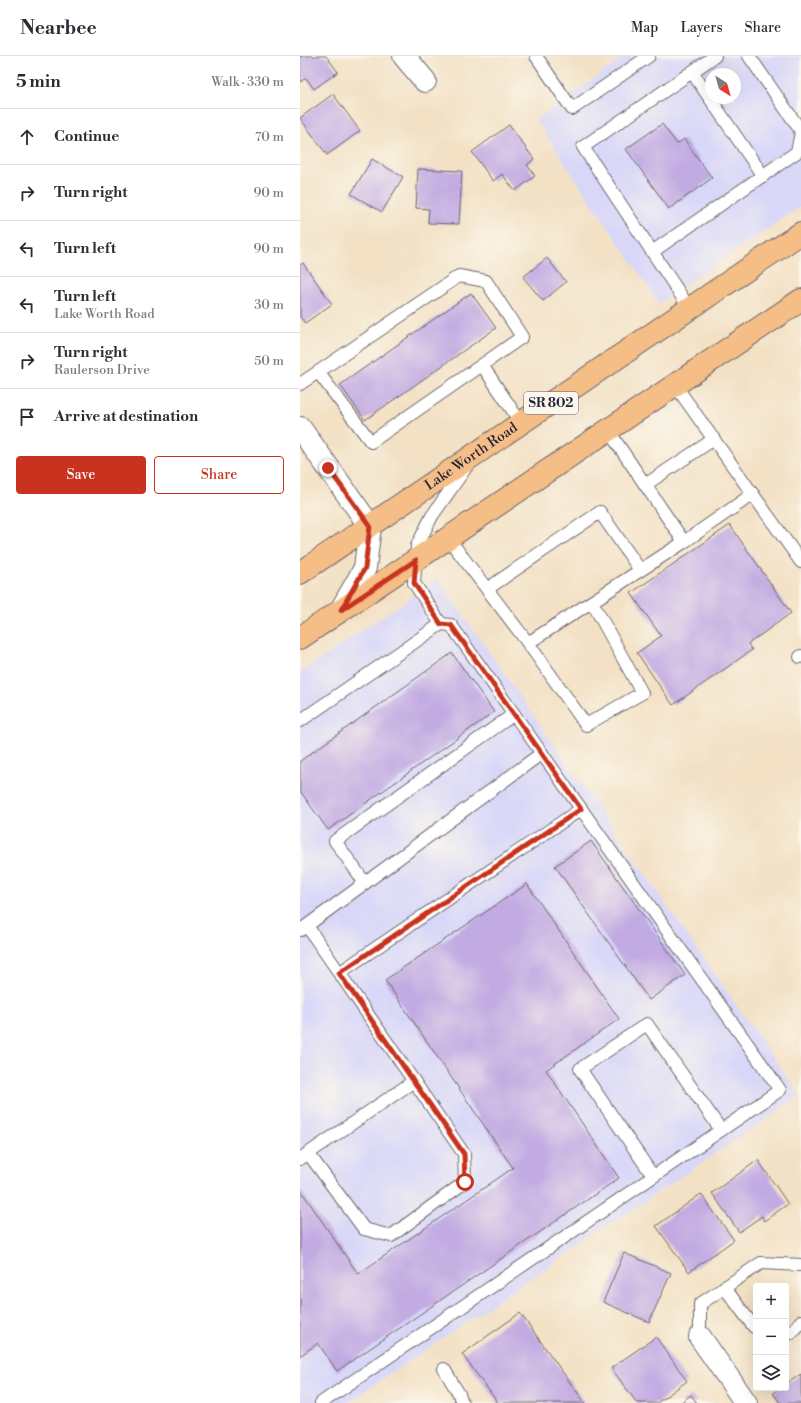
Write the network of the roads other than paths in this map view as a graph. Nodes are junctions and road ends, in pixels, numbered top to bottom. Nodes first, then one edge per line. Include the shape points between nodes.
1 (404, 56) edge
2 (536, 56) edge
3 (649, 56) edge
4 (715, 56) edge
5 (749, 56) edge
6 (692, 72) junction
7 (425, 81) dead end
8 (801, 131) edge
9 (763, 176) junction
10 (801, 233) edge
11 (652, 252) junction
12 (801, 300) edge
13 (690, 309) junction
14 (482, 365) junction
15 (318, 372) junction
16 (300, 384) edge
17 (675, 385) junction
18 (521, 423) junction
19 (300, 428) edge
20 (608, 430) junction
21 (714, 439) junction
22 (477, 453) junction
23 (645, 486) junction
24 (753, 494) junction
25 (370, 526) junction
26 (448, 538) junction
27 (684, 542) junction
28 (416, 560) junction
29 (801, 562) edge
30 (640, 570) junction
31 (300, 573) edge
32 (487, 589) junction
33 (592, 602) junction
34 (341, 610) junction
35 (441, 624) junction
36 (300, 638) edge
37 (528, 643) junction
38 (514, 714) junction
39 (300, 721) edge
40 (542, 753) junction
41 (581, 809) junction
42 (365, 883) junction
43 (303, 928) edge
44 (339, 973) junction
45 (414, 1081) junction
46 (721, 1130) junction
47 (304, 1156) edge
48 (654, 1176) junction
49 (801, 1265) edge
50 (724, 1287) junction
51 (801, 1321) edge
52 (753, 1326) edge
53 (789, 1334) edge
54 (700, 1337) joint
55 (444, 1369) dead end
56 (321, 1403) edge
57 (462, 1403) edge
58 (746, 1403) edge

1 - 7 street
2 - 3 lane via 572,109
4 - 6 lane
5 - 8 lane
6 - 9 lane
6 - 11 lane via 583,146
8 - 9 lane via 797,152
9 - 11 lane
10 - 13 main road, Lake Worth Road / SR 802
11 - 13 lane
12 - 17 main road
13 - 18 main road, Lake Worth Road / SR 802
14 - 15 lane via 371,442
14 - 15 lane via 522,337 486,281 459,276
14 - 18 lane
15 - 16 lane
17 - 20 main road
17 - 21 lane
18 - 22 main road, Lake Worth Road / SR 802
19 - 25 street
20 - 23 lane
20 - 26 main road
21 - 23 lane
21 - 24 lane
22 - 25 main road, Lake Worth Road / SR 802
22 - 28 lane via 432,516 417,546
23 - 27 lane
24 - 27 lane
24 - 29 lane
25 - 31 main road, Lake Worth Road / SR 802
25 - 34 street via 365,568
26 - 28 main road
26 - 32 lane
27 - 30 lane
28 - 34 main road
28 - 35 lane via 414,583
30 - 32 lane via 600,512
30 - 33 lane
32 - 37 lane
33 - 37 lane
33 - 37 lane via 642,693 586,725
34 - 36 main road
35 - 38 lane via 451,625
35 - 39 lane
38 - 40 lane
38 - 42 lane via 335,841
40 - 41 lane
40 - 42 lane
41 - 44 lane
41 - 46 lane via 780,1090
42 - 43 lane
43 - 44 lane
44 - 45 lane
45 - 47 lane
45 - 47 lane via 464,1154 465,1182 391,1236 364,1229
46 - 48 lane
46 - 48 lane via 647,1024 580,1069
48 - 56 lane
49 - 50 lane via 761,1263
50 - 52 lane
50 - 54 lane via 700,1304
51 - 53 lane
54 - 58 street
55 - 57 lane

